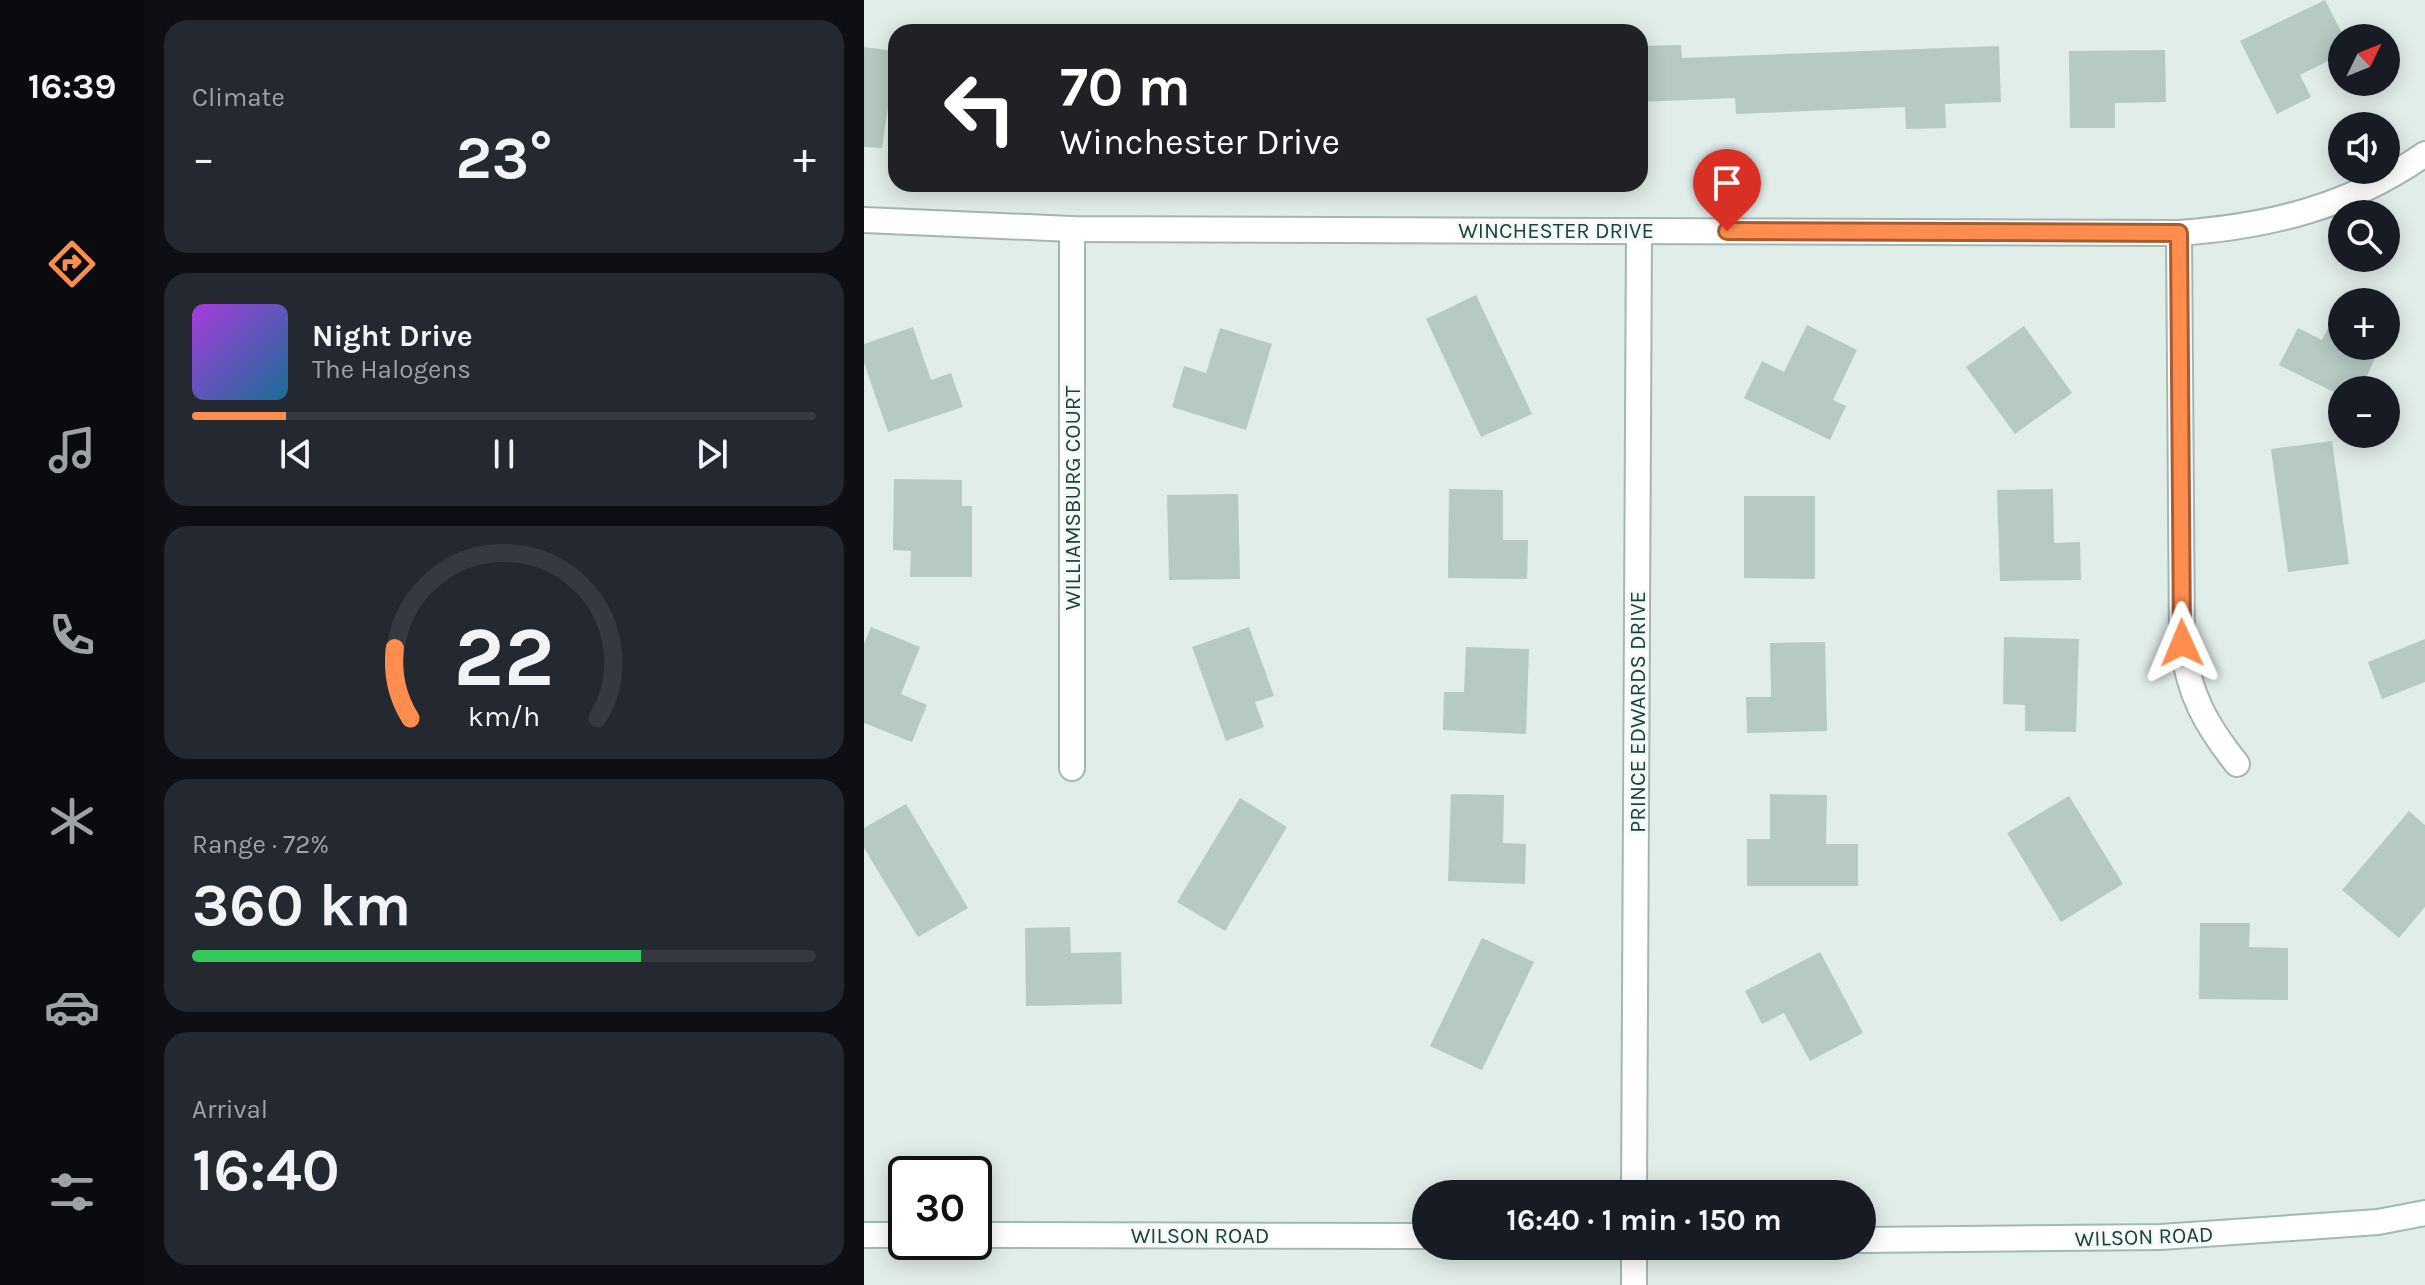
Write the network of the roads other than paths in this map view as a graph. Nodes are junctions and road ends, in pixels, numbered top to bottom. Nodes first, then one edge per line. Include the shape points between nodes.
1 (2425, 154) edge
2 (864, 220) edge
3 (1072, 229) junction
4 (1639, 231) junction
5 (2179, 233) junction
6 (2237, 764) dead end
7 (1072, 768) dead end
8 (1634, 1180) edge
9 (2425, 1213) edge
10 (864, 1235) edge
11 (888, 1235) edge
12 (992, 1235) edge
13 (1412, 1236) edge
14 (1876, 1240) edge
15 (1634, 1260) edge
16 (1634, 1285) edge

1 - 5 street, WINCHESTER DRIVE via 2323,208 2247,226
2 - 3 street, WINCHESTER DRIVE
3 - 4 street, WINCHESTER DRIVE
3 - 7 street, WILLIAMSBURG COURT
4 - 5 street, WINCHESTER DRIVE
4 - 8 street, PRINCE EDWARDS DRIVE
5 - 6 street via 2182,643 2198,706
9 - 14 street, WILSON ROAD via 2378,1222 2161,1237
10 - 11 street
12 - 13 street, WILSON ROAD
15 - 16 street

